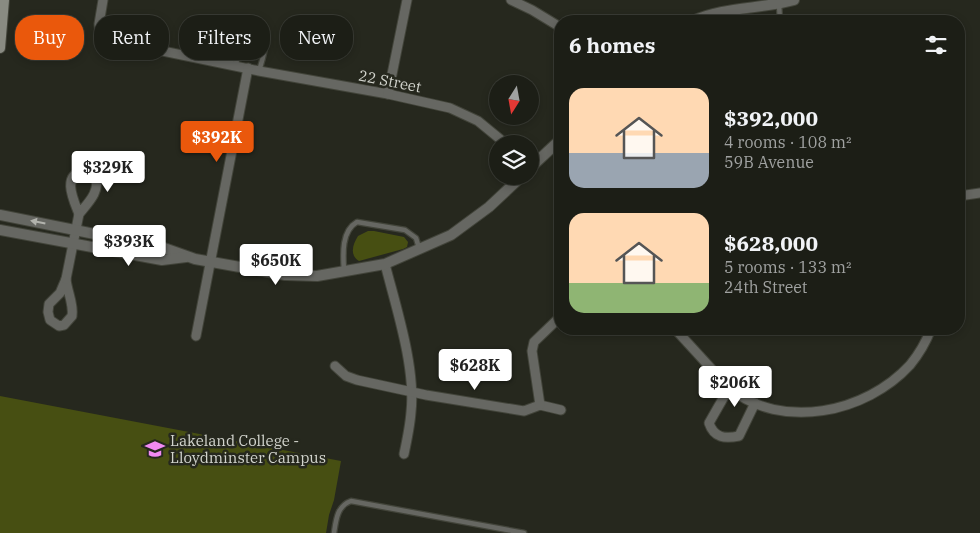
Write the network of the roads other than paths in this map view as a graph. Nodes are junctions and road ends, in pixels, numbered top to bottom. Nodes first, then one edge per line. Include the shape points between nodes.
1 (103, 0) edge
2 (407, 0) edge
3 (511, 0) edge
4 (794, 0) edge
5 (4, 4) edge
6 (779, 4) junction
7 (732, 11) junction
8 (710, 15) edge
9 (735, 15) edge
10 (780, 15) edge
11 (0, 20) edge
12 (554, 23) edge
13 (0, 48) edge
14 (235, 66) junction
15 (248, 68) junction
16 (259, 70) junction
17 (388, 94) junction
18 (496, 135) edge
19 (554, 146) edge
20 (539, 160) edge
21 (512, 185) edge
22 (980, 193) edge
23 (965, 195) edge
24 (79, 214) dead end
25 (0, 215) edge
26 (75, 229) junction
27 (0, 230) edge
28 (72, 244) junction
29 (419, 249) junction
30 (186, 257) junction
31 (210, 261) junction
32 (385, 264) junction
33 (344, 272) junction
34 (66, 278) junction
35 (554, 323) edge
36 (680, 335) edge
37 (929, 335) edge
38 (196, 336) dead end
39 (335, 366) dead end
40 (729, 388) junction
41 (411, 391) junction
42 (755, 403) junction
43 (540, 405) junction
44 (561, 410) dead end
45 (404, 454) dead end
46 (334, 533) edge
47 (524, 533) edge

1 - 14 street, 22 Street via 100,38
2 - 17 street
3 - 12 street
4 - 6 street
5 - 11 main road
5 - 13 main road
6 - 7 street
6 - 10 lane
7 - 8 street
7 - 9 lane
14 - 15 street, 22 Street
14 - 16 lane via 246,32 256,29 265,42
15 - 16 street, 22 Street
15 - 31 street
16 - 17 street, 22 Street
17 - 18 street, 22 Street via 466,114
19 - 20 street
21 - 29 street via 450,236
22 - 23 street
24 - 26 street
26 -> 25 street
26 - 28 street
26 - 30 street via 164,248
27 - 28 street
28 - 30 street via 162,260
28 - 34 street
29 - 32 street
29 - 33 lane via 416,238 405,230 357,222 347,231
30 - 31 street
31 - 33 street via 285,275 317,276
31 - 38 street
32 - 33 street
32 - 41 street via 408,361
34 - 34 street via 60,293 49,304 50,320 59,326 72,316
35 - 43 street via 534,342 532,351
36 - 40 street
37 - 42 street via 910,365 893,380 848,406 794,412
39 - 41 street via 346,376 357,380
40 - 42 street via 739,397
40 - 42 street via 709,423 716,435 727,439 739,436
41 - 43 street via 524,411
41 - 45 street via 412,412
43 - 44 street
46 - 47 lane via 340,509 352,501

